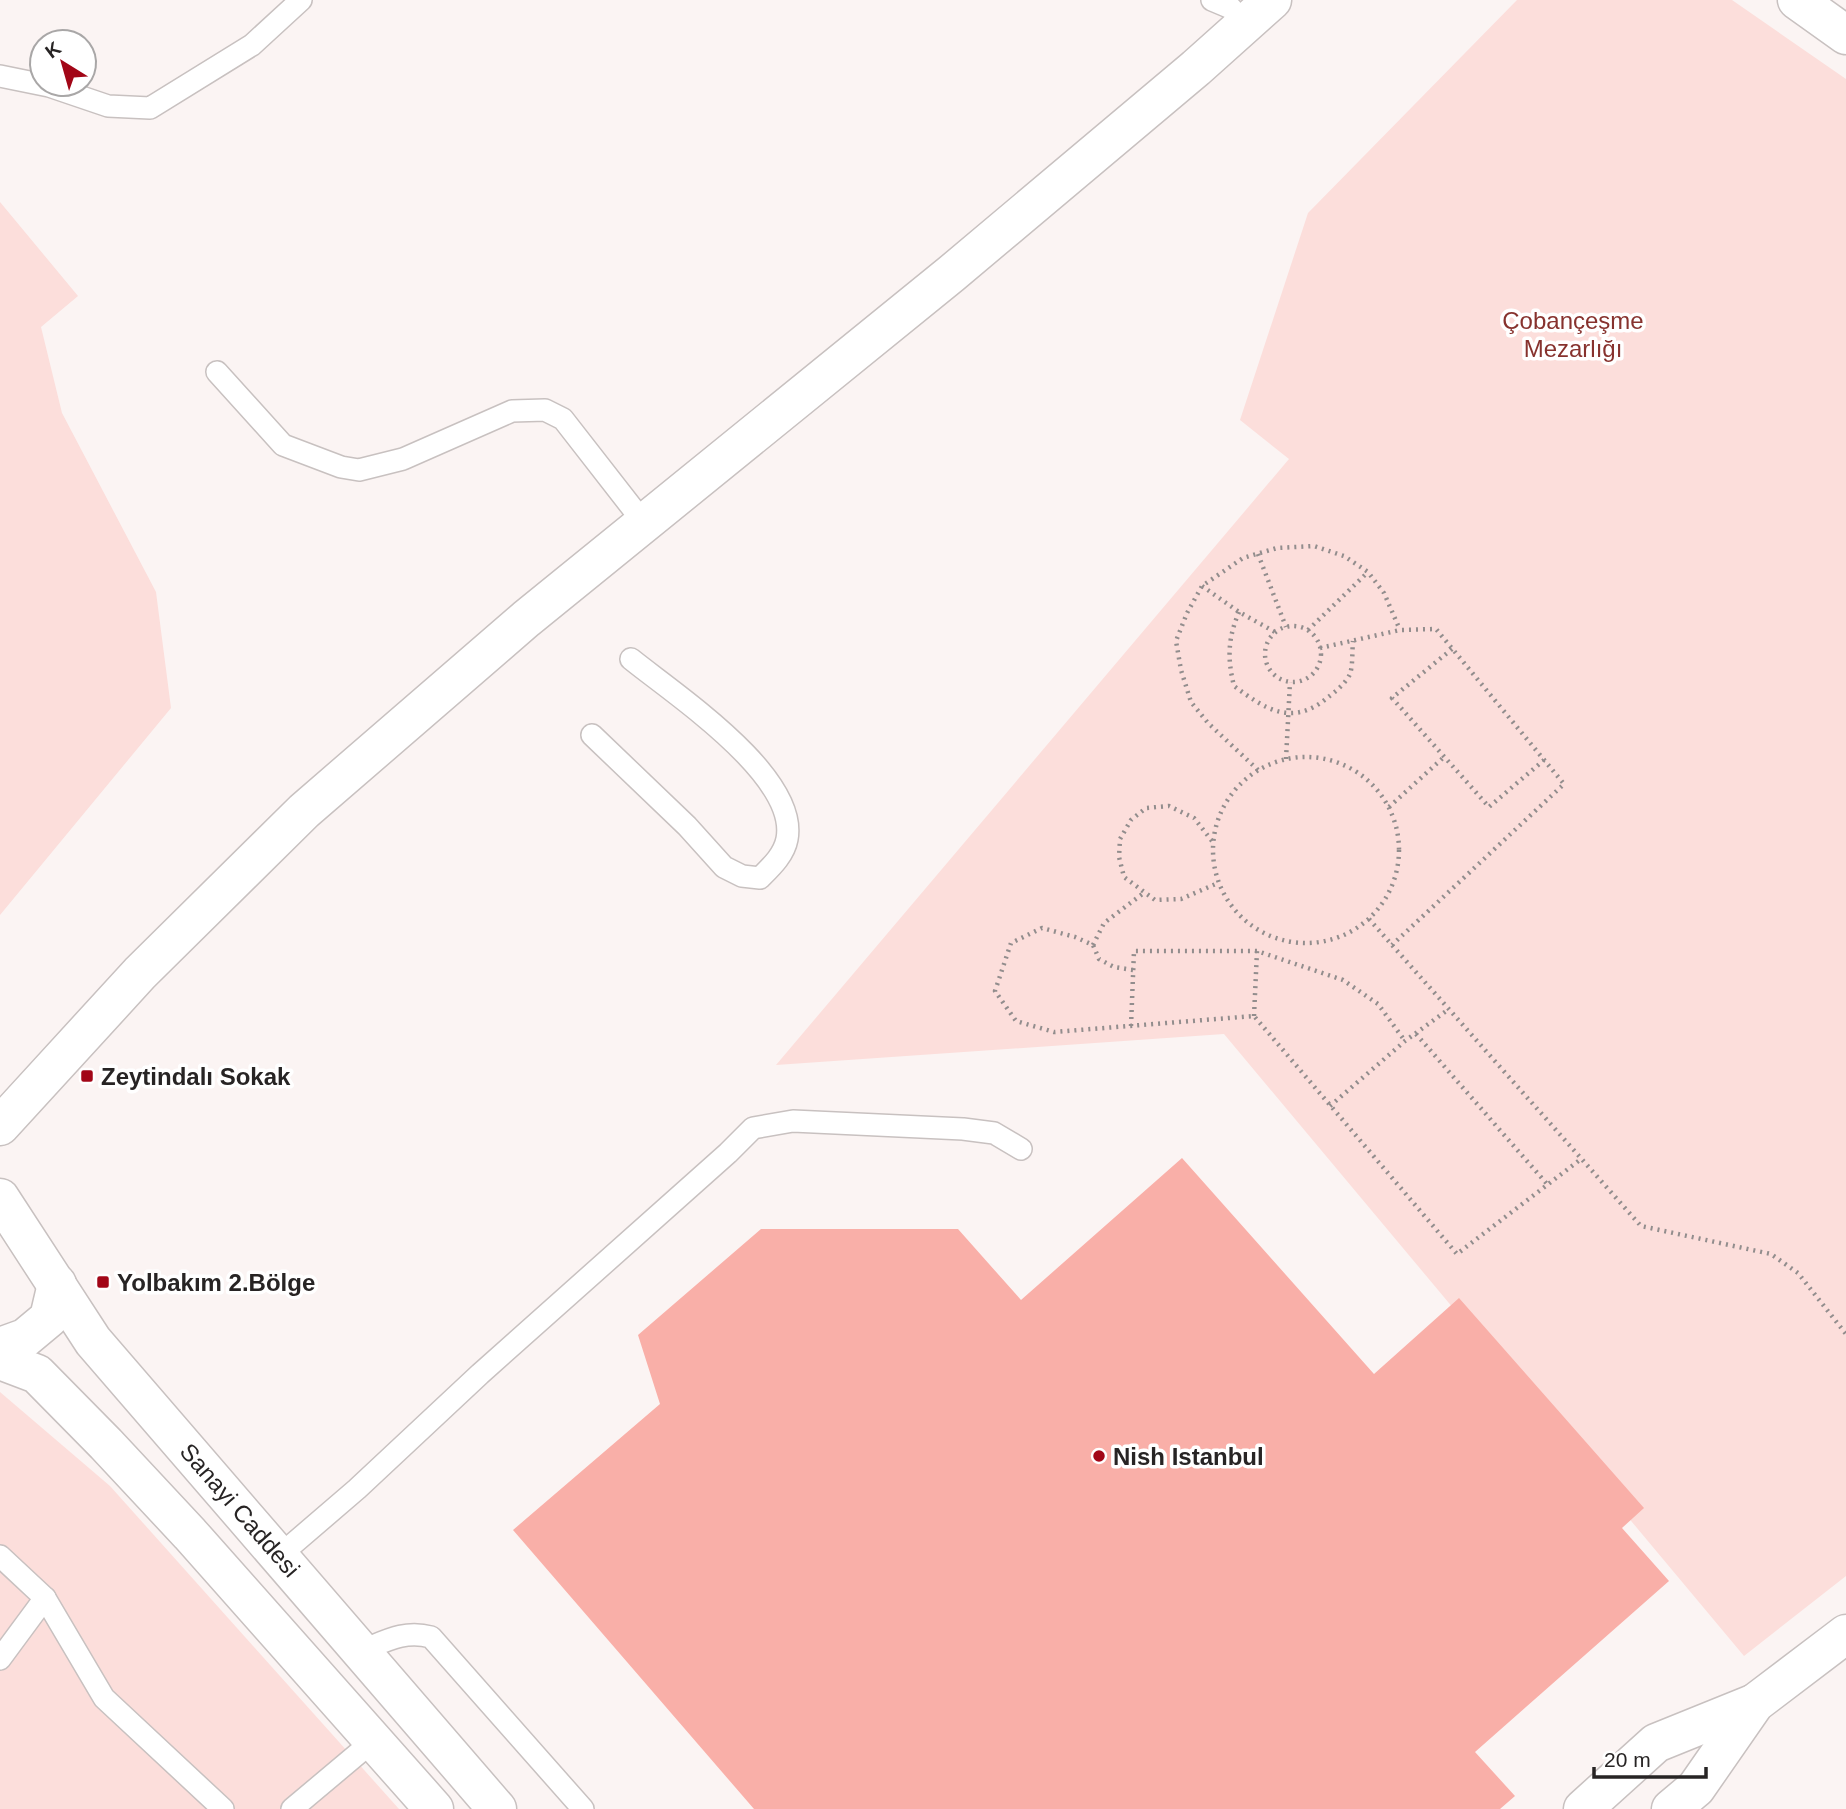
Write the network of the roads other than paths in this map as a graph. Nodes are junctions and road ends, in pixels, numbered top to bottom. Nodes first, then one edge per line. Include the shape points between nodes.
1 (301, 0) edge
2 (1212, 0) edge
3 (1272, 0) edge
4 (1797, 0) edge
5 (1244, 25) junction
6 (1846, 35) edge
7 (0, 76) edge
8 (217, 372) dead end
9 (644, 523) junction
10 (631, 659) dead end
11 (593, 735) dead end
12 (0, 1126) edge
13 (1021, 1149) dead end
14 (0, 1198) edge
15 (57, 1284) junction
16 (0, 1347) edge
17 (0, 1360) edge
18 (230, 1499) junction
19 (190, 1534) junction
20 (0, 1556) edge
21 (279, 1556) junction
22 (45, 1598) junction
23 (1846, 1634) edge
24 (361, 1651) junction
25 (0, 1659) edge
26 (1755, 1703) junction
27 (373, 1741) junction
28 (223, 1809) edge
29 (292, 1809) edge
30 (434, 1809) edge
31 (497, 1809) edge
32 (583, 1809) edge
33 (1583, 1809) edge
34 (1671, 1809) edge

1 - 7 lane via 252,45 150,108 108,106
2 - 5 lane via 1231,8
3 - 5 street
4 - 6 street
5 - 9 street via 951,274
8 - 9 lane via 283,445 359,470 402,458 512,411 545,410 563,419
9 - 12 street via 304,811 140,973
10 - 11 lane via 690,704 751,758 768,780 788,818 787,840 777,860 760,878 724,867
13 - 21 lane via 994,1133 962,1129 793,1121 753,1128
14 - 15 street, Sanayi Caddesi
15 - 16 street via 49,1318 25,1338
15 - 18 street, Sanayi Caddesi via 93,1341
17 - 19 street via 37,1374
18 - 19 street
18 - 21 street, Sanayi Caddesi
19 - 27 street
20 - 22 lane
21 - 24 street, Sanayi Caddesi
22 - 25 lane
22 - 28 lane via 104,1698
23 - 26 street
24 - 31 street, Sanayi Caddesi
24 - 32 lane via 416,1633 431,1637
26 - 33 street via 1656,1743
26 - 34 street via 1696,1788
27 - 29 lane
27 - 30 street

